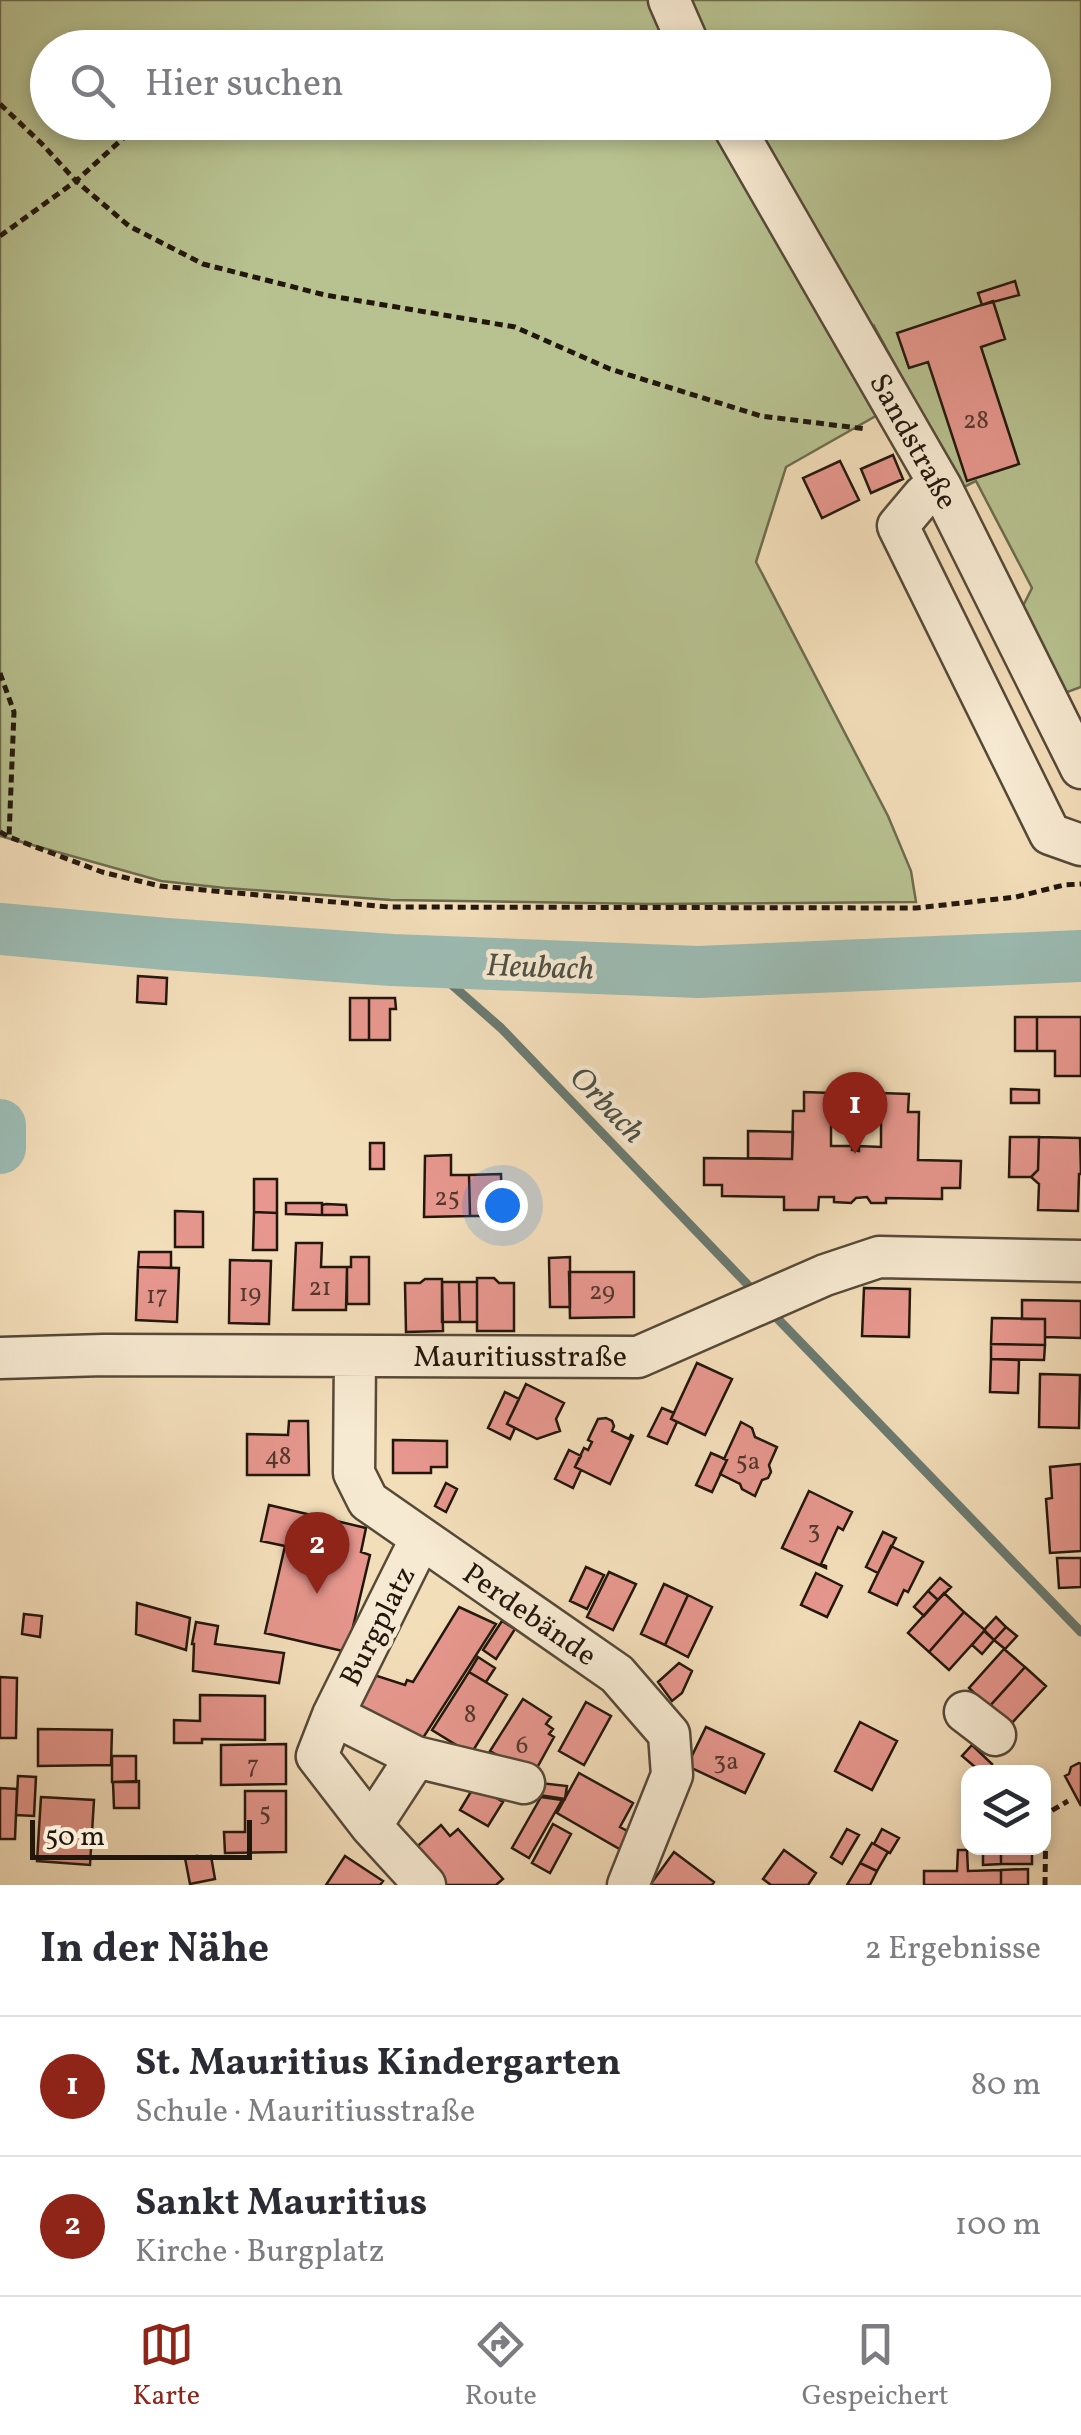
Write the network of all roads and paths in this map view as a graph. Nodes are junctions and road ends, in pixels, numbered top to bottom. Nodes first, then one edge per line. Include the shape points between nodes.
1 (669, 0) edge
2 (682, 30) edge
3 (0, 104) edge
4 (30, 133) edge
5 (38, 140) edge
6 (121, 140) edge
7 (741, 140) edge
8 (76, 181) junction
9 (0, 236) edge
10 (911, 434) junction
11 (941, 487) junction
12 (0, 673) edge
13 (1081, 768) edge
14 (0, 832) edge
15 (9, 837) junction
16 (1081, 844) edge
17 (1081, 884) edge
18 (1081, 1261) edge
19 (355, 1356) junction
20 (5, 1358) edge
21 (421, 1538) junction
22 (333, 1715) junction
23 (416, 1758) junction
24 (524, 1783) dead end
25 (1068, 1802) dead end
26 (371, 1826) junction
27 (425, 1885) edge
28 (628, 1885) edge
29 (1045, 1885) edge

1 - 2 street
3 - 4 path
5 - 8 path
6 - 8 path
7 - 10 street, Sandstraße
8 - 9 path
8 - 10 path via 129,226 203,264 325,295 516,327 610,369 761,416
10 - 11 street, Sandstraße
11 - 13 street, Sandstraße
11 - 16 street via 924,495 898,526 1050,834
12 - 15 path via 14,712
14 - 15 path
15 - 17 path via 160,886 389,907 916,908
18 - 19 street, Mauritiusstraße via 879,1257 638,1357
19 - 20 street, Mauritiusstraße
19 - 21 street, Perdebände via 354,1473 368,1501
21 - 22 street, Burgplatz
21 - 28 street, Perdebände via 617,1674 669,1734 672,1775
22 - 23 street, Burgplatz
22 - 26 street, Burgplatz via 318,1756
23 - 24 street, Burgplatz
23 - 26 street
25 - 29 path via 1046,1814
26 - 27 street, Burgplatz

